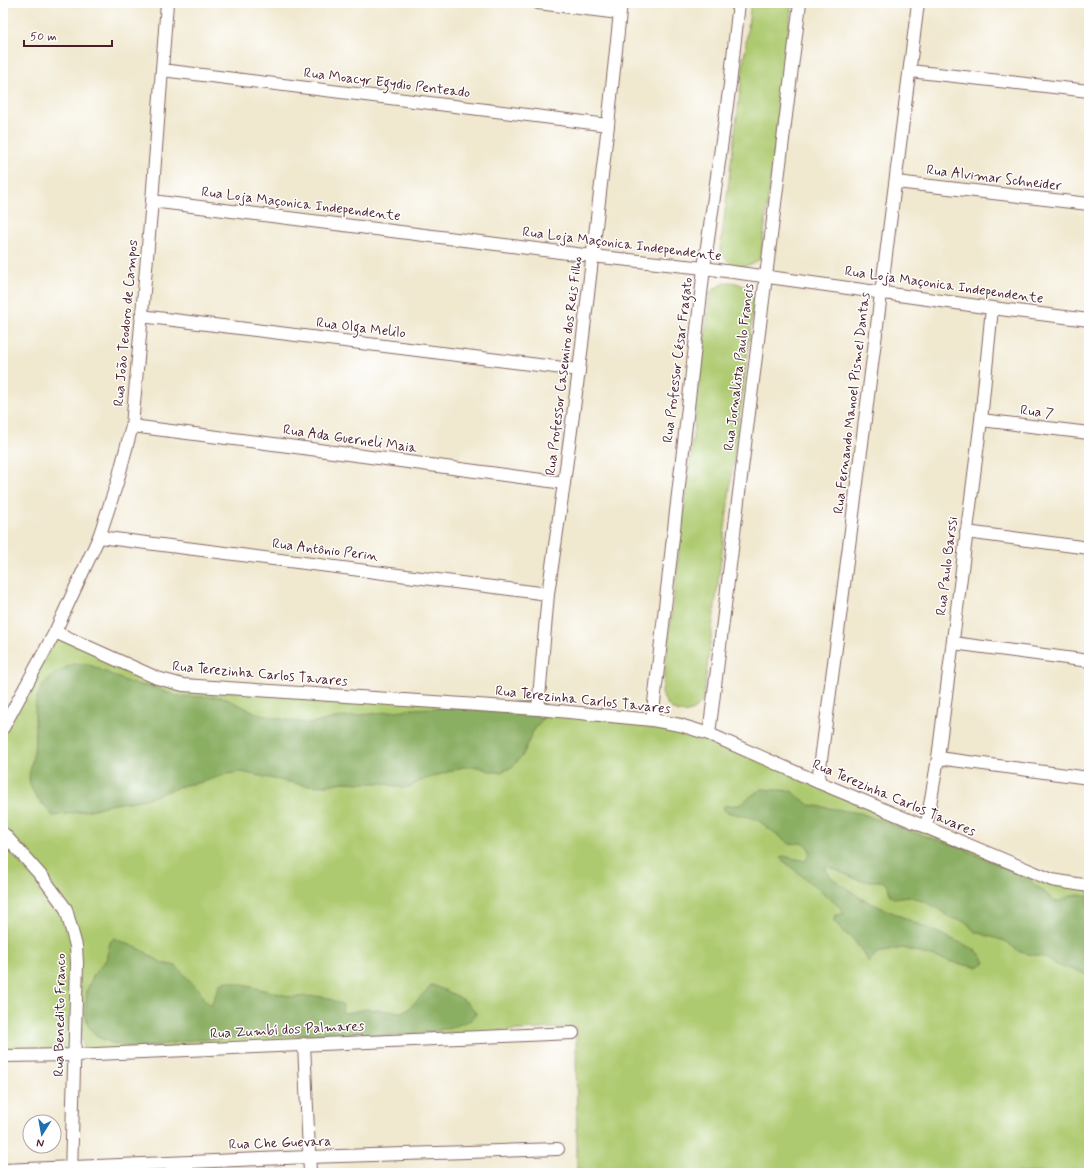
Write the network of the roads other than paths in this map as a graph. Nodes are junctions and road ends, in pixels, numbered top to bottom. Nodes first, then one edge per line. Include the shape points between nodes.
1 (167, 3) edge
2 (538, 3) edge
3 (739, 3) edge
4 (800, 3) edge
5 (918, 3) edge
6 (620, 8) edge
7 (162, 70) junction
8 (910, 71) junction
9 (1089, 91) edge
10 (608, 126) junction
11 (896, 182) junction
12 (152, 201) junction
13 (1089, 204) edge
14 (592, 256) junction
15 (704, 268) junction
16 (765, 277) junction
17 (882, 292) junction
18 (992, 308) junction
19 (141, 316) junction
20 (1089, 320) edge
21 (579, 370) junction
22 (981, 420) junction
23 (132, 426) junction
24 (1089, 433) edge
25 (564, 483) junction
26 (966, 532) junction
27 (99, 537) junction
28 (1089, 548) edge
29 (548, 594) junction
30 (55, 632) junction
31 (953, 643) junction
32 (1089, 661) edge
33 (538, 709) junction
34 (652, 720) junction
35 (3, 728) edge
36 (709, 734) junction
37 (938, 758) junction
38 (1089, 778) edge
39 (818, 782) junction
40 (926, 828) junction
41 (3, 833) edge
42 (1089, 886) edge
43 (573, 1033) dead end
44 (304, 1044) junction
45 (74, 1055) junction
46 (3, 1056) edge
47 (558, 1149) dead end
48 (309, 1157) junction
49 (3, 1170) edge
50 (70, 1170) edge
51 (310, 1173) edge

1 - 7 street, Rua João Teodoro de Campos
2 - 6 street
3 - 15 street, Rua Professor César Fragato
4 - 16 street, Rua Jornalista Paulo Francis
5 - 8 street, Rua Fernando Manoel Pismel Dantas
6 - 10 street, Rua Professor Casemiro dos Reis Filho
7 - 10 street, Rua Moacyr Egydio Penteado
7 - 12 street, Rua João Teodoro de Campos
8 - 9 street
8 - 11 street, Rua Fernando Manoel Pismel Dantas
10 - 14 street, Rua Professor Casemiro dos Reis Filho
11 - 13 street, Rua Alvimar Schneider
11 - 17 street, Rua Fernando Manoel Pismel Dantas
12 - 14 street, Rua Loja Maçonica Independente
12 - 19 street, Rua João Teodoro de Campos
14 - 15 street, Rua Loja Maçonica Independente
14 - 21 street, Rua Professor Casemiro dos Reis Filho
15 - 16 street, Rua Loja Maçonica Independente
15 - 34 street, Rua Professor César Fragato
16 - 17 street, Rua Loja Maçonica Independente
16 - 36 street, Rua Jornalista Paulo Francis
17 - 18 street, Rua Loja Maçonica Independente
17 - 39 street, Rua Fernando Manoel Pismel Dantas
18 - 20 street, Rua Loja Maçonica Independente
18 - 22 street, Rua Paulo Barssi
19 - 21 street, Rua Olga Melilo
19 - 23 street, Rua João Teodoro de Campos
21 - 25 street, Rua Professor Casemiro dos Reis Filho
22 - 24 street, Rua 7
22 - 26 street, Rua Paulo Barssi
23 - 25 street, Rua Ada Guerneli Maia
23 - 27 street, Rua João Teodoro de Campos
25 - 29 street, Rua Professor Casemiro dos Reis Filho
26 - 28 street
26 - 31 street, Rua Paulo Barssi
27 - 29 street, Rua Antônio Perin
27 - 30 street, Rua João Teodoro de Campos
29 - 33 street, Rua Professor Casemiro dos Reis Filho
30 - 33 street, Rua Terezinha Carlos Tavares via 157,678 183,685
30 - 35 street
31 - 32 street
31 - 37 street, Rua Paulo Barssi
33 - 34 street, Rua Terezinha Carlos Tavares
34 - 36 street, Rua Terezinha Carlos Tavares
36 - 39 street, Rua Terezinha Carlos Tavares
37 - 38 street
37 - 40 street, Rua Paulo Barssi
39 - 40 street, Rua Terezinha Carlos Tavares
40 - 42 street, Rua Terezinha Carlos Tavares via 1052,880
41 - 45 street, Rua Benedito Franco via 44,879 66,909 76,946 77,963
43 - 44 street, Rua Zumbí dos Palmares
44 - 45 street, Rua Zumbí dos Palmares
44 - 48 street
45 - 46 street, Rua Zumbí dos Palmares
45 - 50 street, Rua Benedito Franco
47 - 48 street, Rua Che Guevara
48 - 50 street, Rua Che Guevara
48 - 51 street
49 - 50 street, Rua Che Guevara

